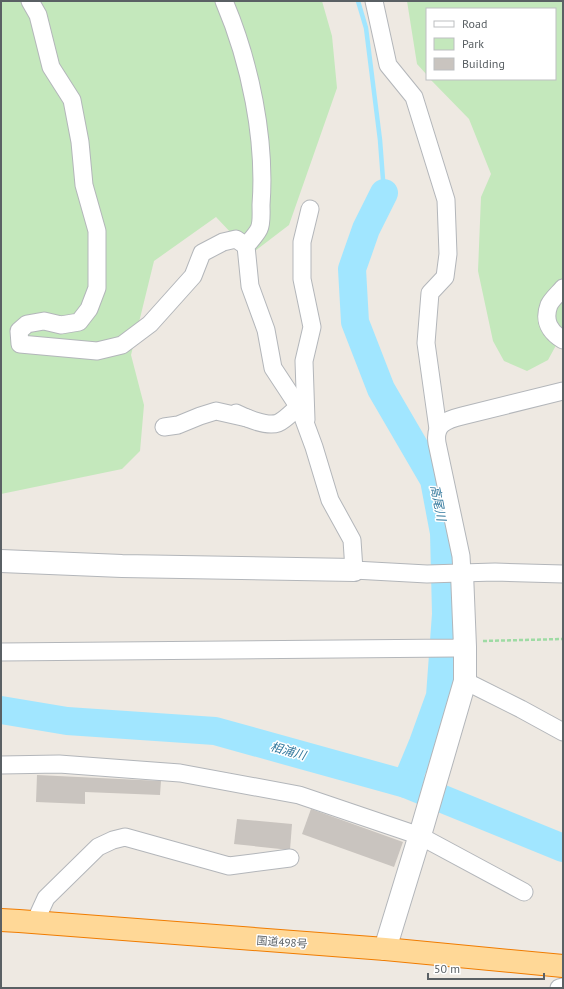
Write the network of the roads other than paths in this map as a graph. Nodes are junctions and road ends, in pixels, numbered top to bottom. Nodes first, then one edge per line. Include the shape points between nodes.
1 (30, 1) edge
2 (224, 1) edge
3 (374, 1) edge
4 (310, 209) dead end
5 (246, 246) junction
6 (563, 288) edge
7 (563, 340) edge
8 (563, 391) edge
9 (223, 405) dead end
10 (298, 407) junction
11 (247, 418) junction
12 (164, 427) dead end
13 (307, 428) junction
14 (438, 429) junction
15 (1, 561) edge
16 (354, 570) junction
17 (455, 573) junction
18 (563, 574) edge
19 (462, 646) junction
20 (1, 652) edge
21 (465, 681) junction
22 (563, 732) edge
23 (1, 764) edge
24 (422, 830) junction
25 (290, 858) dead end
26 (524, 892) dead end
27 (1, 920) edge
28 (35, 922) junction
29 (385, 949) junction
30 (563, 966) edge
31 (563, 987) edge
32 (559, 988) edge

1 - 5 street via 38,15 51,68 72,100 84,184 97,231 97,288 89,309 79,322 61,325 44,321 28,324 19,331 20,344 97,351 122,345 150,324 193,276 202,253 236,239
2 - 5 street via 234,24 259,127 263,179 260,228
3 - 14 street via 388,65 414,97 446,200 448,254 445,277 430,294 426,343
4 - 13 street via 302,242 302,280 312,327 304,361
5 - 10 street via 250,286 266,330 273,368
6 - 7 street via 549,305 547,321 553,334
8 - 14 street via 447,420
9 - 11 street
10 - 11 street via 278,423 264,423
10 - 13 street
11 - 12 street via 216,412
13 - 16 street via 330,500 352,540
14 - 17 street via 435,434 461,556
15 - 16 street
16 - 17 street
17 - 18 street
17 - 19 street
19 - 20 street
19 - 21 street
21 - 22 street
21 - 24 street
23 - 24 street via 59,764 180,773 299,795
24 - 26 street
24 - 29 street
25 - 28 street via 228,866 125,838 113,840 98,847 46,898
27 - 28 highway, 国道498号
28 - 29 highway, 国道498号
29 - 30 highway, 国道498号
31 - 32 street

